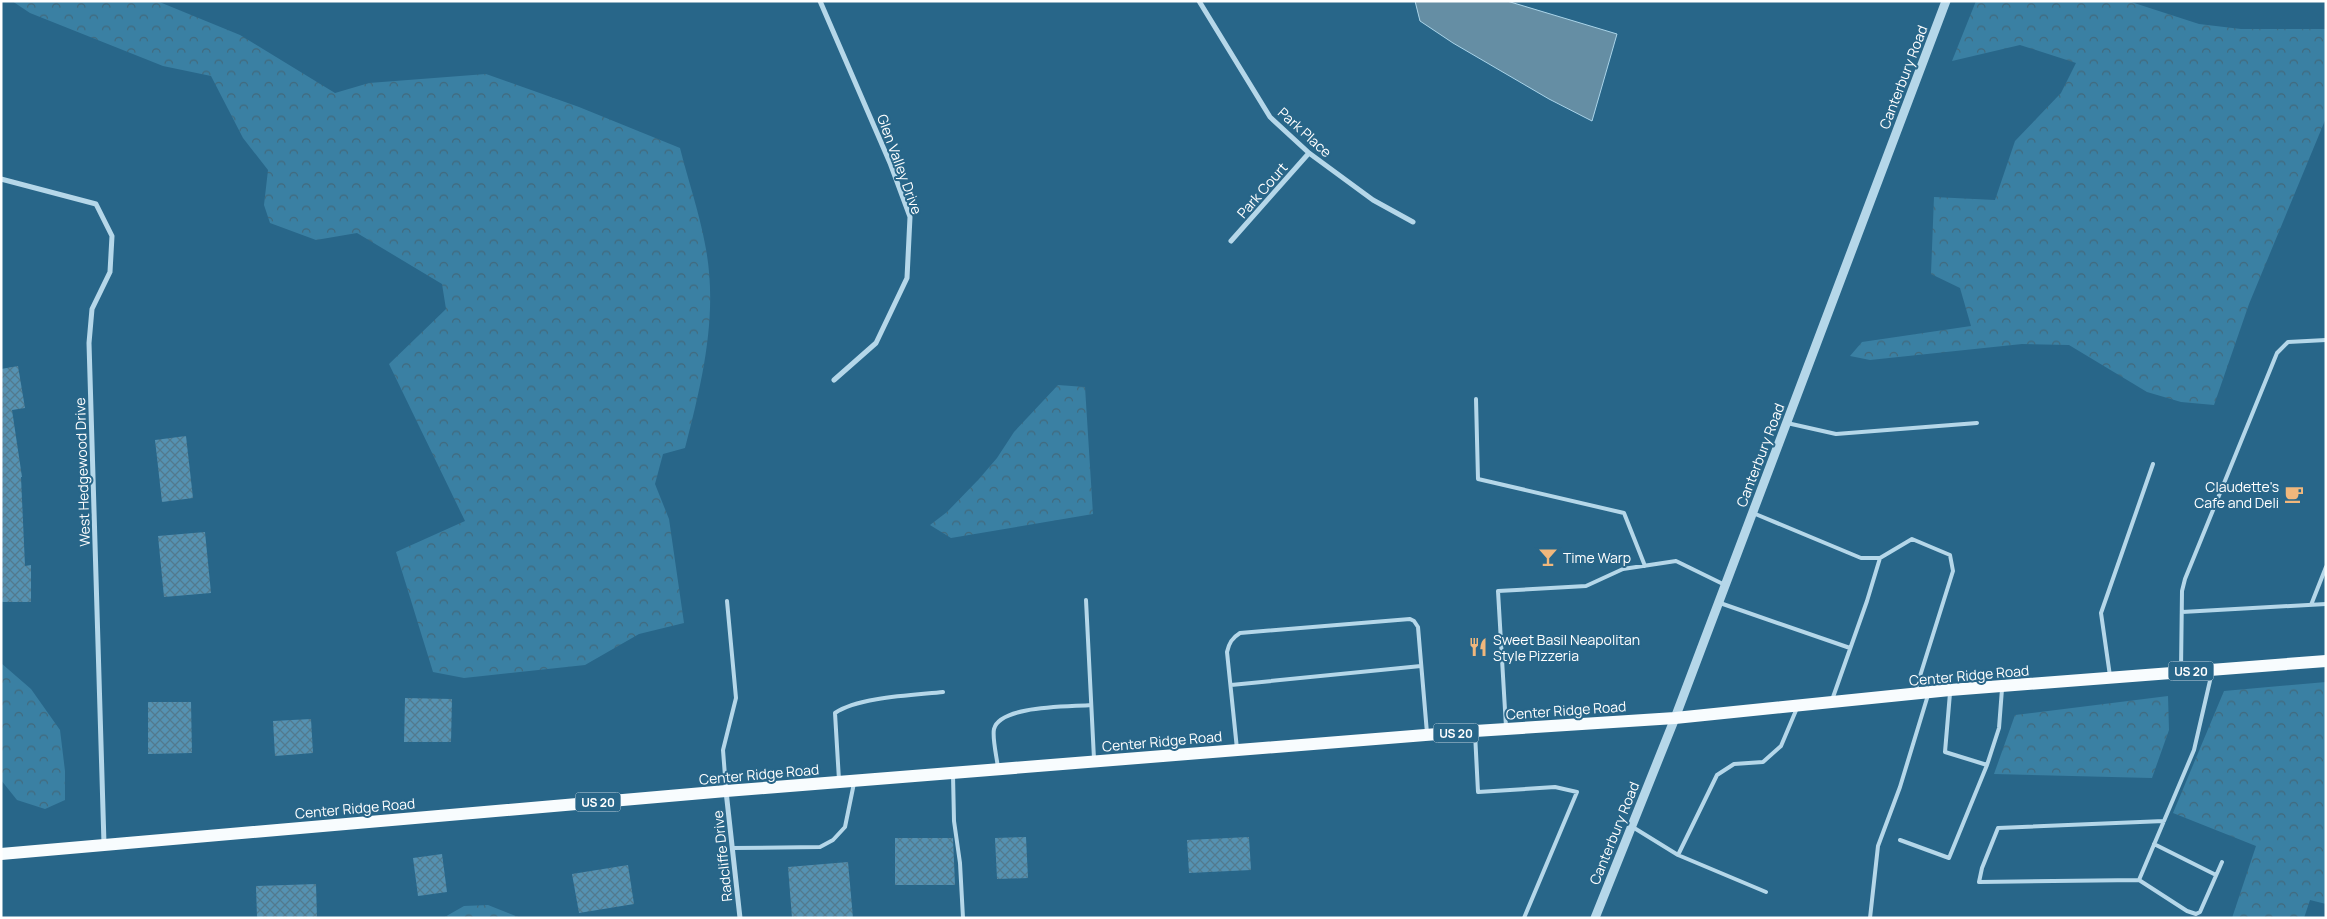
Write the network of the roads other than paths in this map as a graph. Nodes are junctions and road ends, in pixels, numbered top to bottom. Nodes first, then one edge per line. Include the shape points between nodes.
1 (820, 1) edge
2 (1199, 1) edge
3 (1946, 1) edge
4 (1309, 153) junction
5 (1, 178) edge
6 (1413, 222) dead end
7 (1232, 241) dead end
8 (2326, 340) edge
9 (834, 380) dead end
10 (1476, 399) dead end
11 (1787, 423) junction
12 (1977, 423) dead end
13 (2153, 464) dead end
14 (1753, 513) junction
15 (1880, 558) junction
16 (1645, 566) junction
17 (2326, 567) edge
18 (1726, 585) junction
19 (727, 600) dead end
20 (1086, 600) dead end
21 (1719, 602) junction
22 (2326, 604) edge
23 (2311, 605) junction
24 (2182, 612) junction
25 (1850, 648) junction
26 (2326, 661) edge
27 (1421, 666) junction
28 (2212, 669) junction
29 (2181, 672) junction
30 (2110, 678) junction
31 (1230, 685) junction
32 (2003, 687) junction
33 (1950, 690) junction
34 (943, 692) dead end
35 (1928, 693) junction
36 (1914, 694) junction
37 (1831, 702) junction
38 (1091, 705) junction
39 (1798, 706) junction
40 (1675, 718) junction
41 (1506, 729) junction
42 (1475, 731) junction
43 (1427, 735) junction
44 (1237, 750) junction
45 (1094, 762) junction
46 (1987, 765) junction
47 (998, 770) junction
48 (953, 773) junction
49 (854, 781) junction
50 (839, 782) junction
51 (726, 791) junction
52 (2164, 821) junction
53 (1631, 826) junction
54 (1900, 840) dead end
55 (2154, 844) junction
56 (104, 845) junction
57 (732, 848) junction
58 (1, 854) edge
59 (1678, 856) junction
60 (2222, 862) dead end
61 (2216, 875) junction
62 (2139, 880) junction
63 (1766, 892) dead end
64 (740, 918) edge
65 (963, 918) edge
66 (1524, 918) edge
67 (1595, 918) edge
68 (1870, 918) edge

1 - 9 street, Glen Valley Drive via 910,217 907,278 876,343
2 - 4 street, Park Place via 1270,117
3 - 11 street, Canterbury Road
4 - 6 street, Park Place via 1373,200
4 - 7 street, Park Court
5 - 56 street, West Hedgewood Drive via 96,204 112,236 110,272 92,309 89,343
8 - 24 lane via 2288,342 2277,353 2184,579
10 - 16 lane via 1478,479 1624,513
11 - 12 lane via 1836,434
11 - 14 street, Canterbury Road
13 - 30 lane via 2101,613
14 - 15 lane via 1861,558
14 - 18 street, Canterbury Road
15 - 25 lane
15 - 36 lane via 1912,539 1950,555 1953,570
16 - 18 lane via 1676,561
16 - 41 lane via 1623,569 1586,586 1498,591
17 - 23 lane
18 - 21 street, Canterbury Road
19 - 51 lane via 736,698 723,750
20 - 38 lane
21 - 25 lane
21 - 40 street, Canterbury Road
22 - 23 lane
23 - 24 lane
24 - 29 lane
25 - 37 lane
26 - 28 main road, Center Ridge Road / US 20
27 - 31 lane
27 - 31 lane via 1418,627 1410,619 1240,633 1229,643 1227,652
27 - 43 lane
28 - 29 main road, Center Ridge Road / US 20
28 - 52 lane via 2194,750
29 - 30 main road, Center Ridge Road / US 20
30 - 32 main road, Center Ridge Road / US 20
31 - 44 lane
32 - 33 main road, Center Ridge Road / US 20
32 - 46 lane via 1999,728
33 - 35 main road, Center Ridge Road / US 20
33 - 46 lane via 1945,752
34 - 50 lane via 865,702 841,708 835,713
35 - 36 main road, Center Ridge Road / US 20
35 - 68 lane via 1878,846
36 - 37 main road, Center Ridge Road / US 20
37 - 39 main road, Center Ridge Road / US 20
38 - 45 lane
38 - 47 lane via 1025,710 1000,720 994,729
39 - 40 main road, Center Ridge Road / US 20
39 - 59 lane via 1781,746 1763,762 1734,764 1717,775
40 - 41 main road, Center Ridge Road / US 20
40 - 53 street, Canterbury Road
41 - 42 main road, Center Ridge Road / US 20
42 - 43 main road, Center Ridge Road / US 20
42 - 66 lane via 1478,792 1555,787 1576,792
43 - 44 main road, Center Ridge Road / US 20
44 - 45 main road, Center Ridge Road / US 20
45 - 47 main road, Center Ridge Road / US 20
46 - 54 lane via 1949,858
47 - 48 main road, Center Ridge Road / US 20
48 - 49 main road, Center Ridge Road / US 20
48 - 65 lane
49 - 50 main road, Center Ridge Road / US 20
49 - 57 lane via 846,828 833,840 820,847
50 - 51 main road, Center Ridge Road / US 20
51 - 56 main road, Center Ridge Road / US 20
51 - 57 street, Radcliffe Drive
52 - 55 lane
52 - 62 lane via 1998,828 1979,882
53 - 59 lane
53 - 67 street, Canterbury Road
55 - 61 lane
55 - 62 lane
56 - 58 main road, Center Ridge Road / US 20
57 - 64 street, Radcliffe Drive
59 - 63 lane
60 - 61 lane
61 - 62 lane via 2200,912 2196,914

